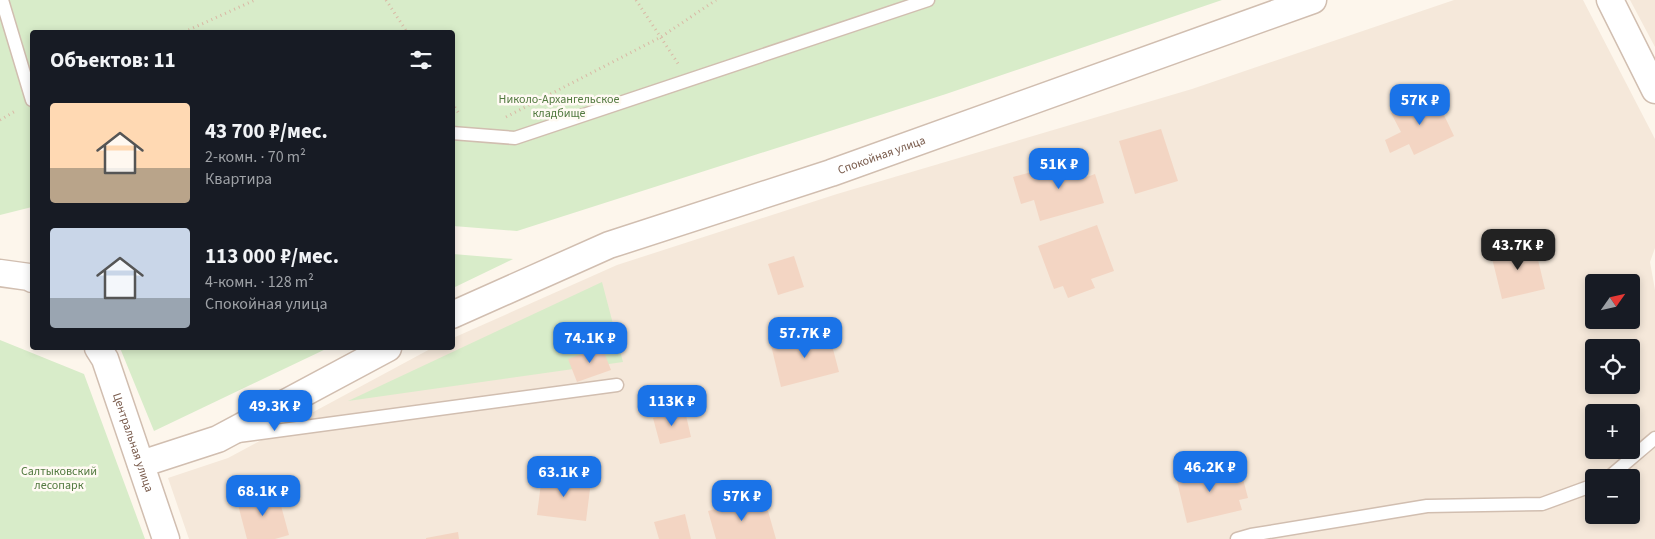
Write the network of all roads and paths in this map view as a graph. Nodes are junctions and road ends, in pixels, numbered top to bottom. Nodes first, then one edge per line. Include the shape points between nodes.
1 (2, 0) edge
2 (255, 0) edge
3 (386, 0) edge
4 (636, 0) edge
5 (716, 0) edge
6 (928, 0) edge
7 (1313, 0) edge
8 (1610, 0) edge
9 (188, 30) edge
10 (406, 30) edge
11 (661, 37) junction
12 (688, 80) junction
13 (1655, 90) edge
14 (30, 93) edge
15 (455, 133) edge
16 (473, 135) junction
17 (0, 273) edge
18 (30, 278) edge
19 (455, 314) edge
20 (99, 350) edge
21 (384, 350) edge
22 (617, 385) dead end
23 (1655, 438) edge
24 (218, 439) junction
25 (140, 464) junction
26 (1619, 469) edge
27 (1585, 488) edge
28 (166, 539) edge
29 (1237, 539) edge

1 - 14 lane
2 - 9 path
3 - 10 path
4 - 11 path
5 - 11 path
6 - 12 lane
7 - 19 street, Спокойная улица via 831,173 609,245
8 - 13 street
11 - 12 path
11 - 16 path
12 - 16 lane via 515,138
15 - 16 lane
17 - 18 street
20 - 25 street, Центральная улица
21 - 24 street
22 - 24 lane
23 - 26 lane
24 - 25 street
25 - 28 street, Центральная улица
27 - 29 lane via 1542,504 1427,506

